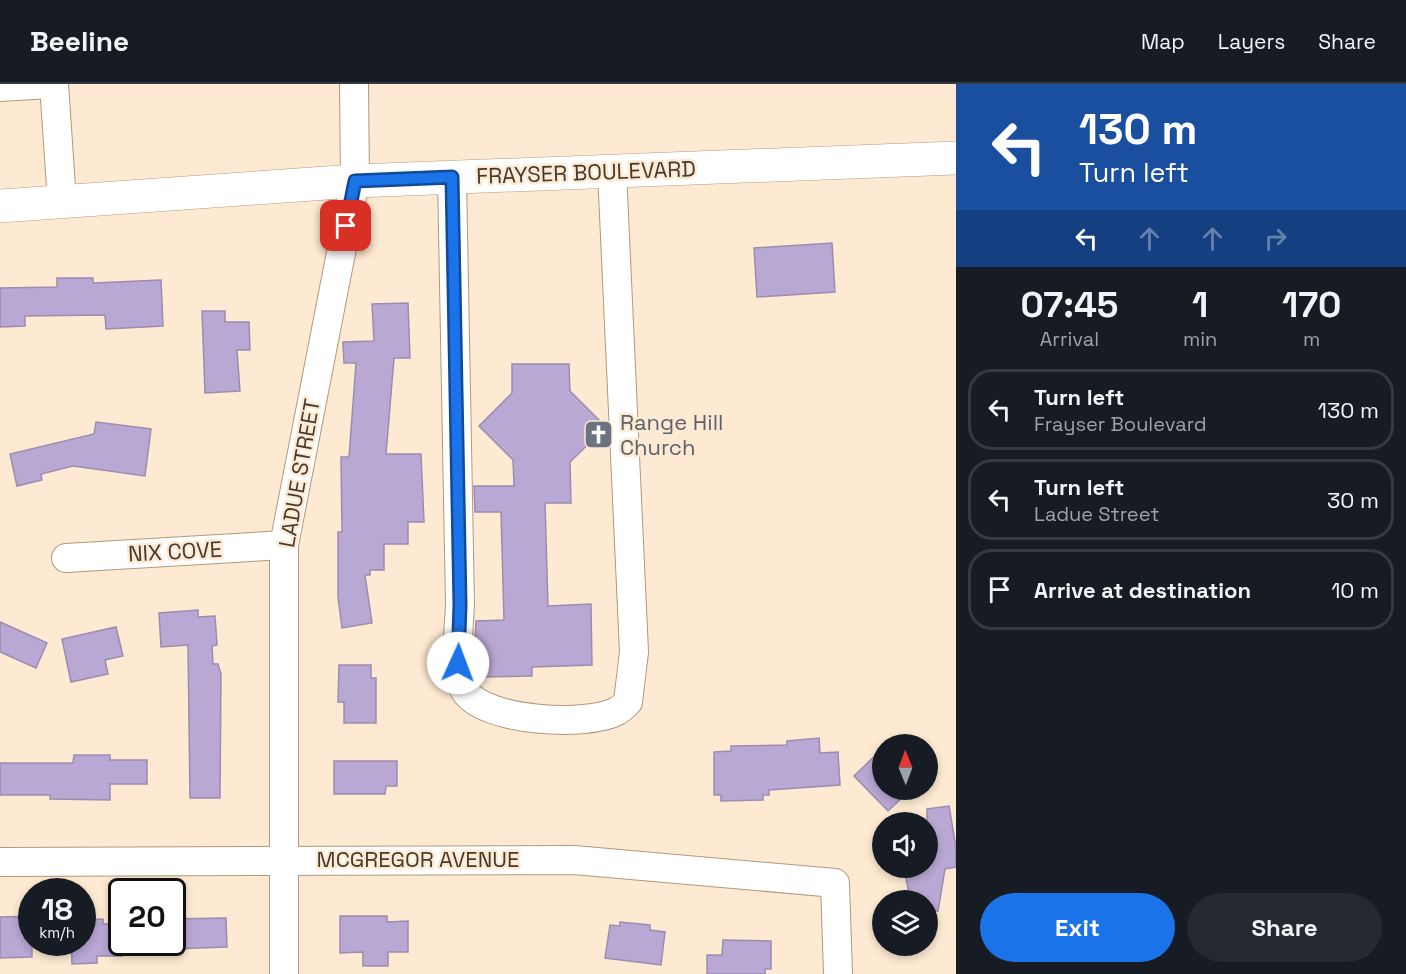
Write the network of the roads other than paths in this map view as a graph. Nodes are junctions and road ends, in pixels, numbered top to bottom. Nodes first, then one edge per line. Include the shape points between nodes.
1 (52, 84) edge
2 (354, 84) edge
3 (0, 87) edge
4 (956, 158) edge
5 (612, 171) junction
6 (452, 177) junction
7 (355, 181) junction
8 (62, 202) junction
9 (0, 206) edge
10 (284, 545) junction
11 (66, 558) dead end
12 (286, 859) junction
13 (0, 862) edge
14 (284, 974) edge
15 (838, 974) edge

1 - 3 street
1 - 8 street
2 - 7 street, LADUE STREET
4 - 5 main road, FRAYSER BOULEVARD
5 - 6 main road, FRAYSER BOULEVARD
5 - 6 street via 634,652 628,702 616,712 579,720 508,716 485,707 465,692 458,663
6 - 7 main road, FRAYSER BOULEVARD
7 - 8 main road, FRAYSER BOULEVARD
7 - 10 street, LADUE STREET
8 - 9 main road, FRAYSER BOULEVARD
10 - 11 street, NIX COVE
10 - 12 street, LADUE STREET
12 - 13 street, MCGREGOR AVENUE
12 - 14 street, LADUE STREET
12 - 15 street, MCGREGOR AVENUE via 574,860 835,883

